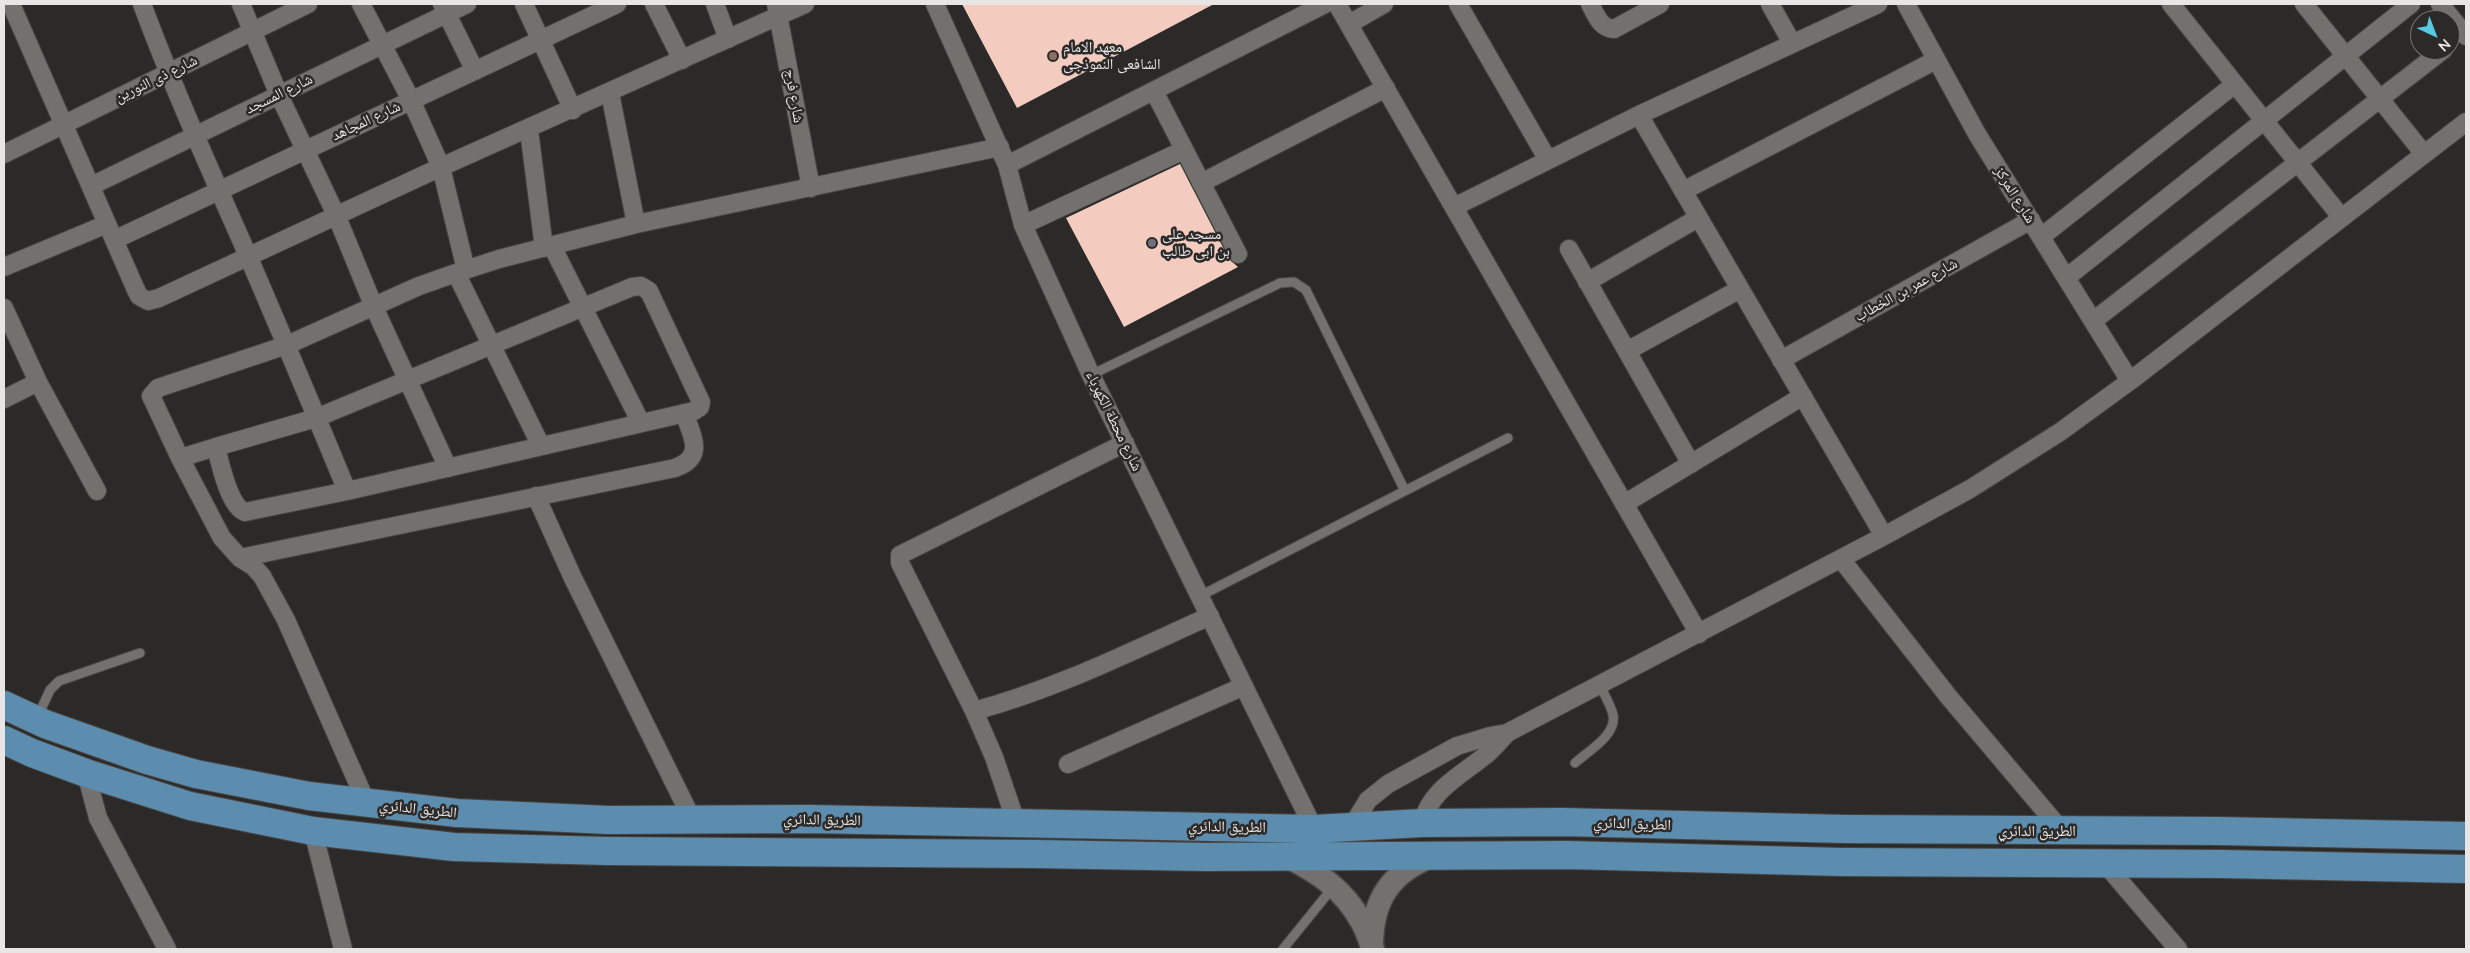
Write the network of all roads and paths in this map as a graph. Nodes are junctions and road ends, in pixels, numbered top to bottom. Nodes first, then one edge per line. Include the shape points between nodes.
1 (11, 4) edge
2 (142, 4) edge
3 (241, 4) edge
4 (308, 4) edge
5 (361, 4) edge
6 (468, 4) edge
7 (524, 4) edge
8 (617, 4) edge
9 (654, 4) edge
10 (715, 4) edge
11 (805, 4) edge
12 (936, 4) edge
13 (1325, 4) edge
14 (1337, 4) edge
15 (1384, 4) edge
16 (1458, 4) edge
17 (1590, 4) edge
18 (1660, 4) edge
19 (1770, 4) edge
20 (1878, 4) edge
21 (1906, 4) edge
22 (2172, 4) edge
23 (2304, 4) edge
24 (2411, 4) edge
25 (2440, 4) edge
26 (445, 9) edge
27 (778, 10) edge
28 (1349, 24) junction
29 (251, 32) junction
30 (2466, 34) edge
31 (728, 39) junction
32 (540, 40) junction
33 (1792, 42) junction
34 (382, 44) junction
35 (2346, 56) junction
36 (682, 60) junction
37 (1936, 60) junction
38 (2430, 60) edge
39 (475, 70) junction
40 (168, 73) junction
41 (2235, 84) junction
42 (1386, 88) junction
43 (1154, 91) junction
44 (610, 93) junction
45 (279, 95) junction
46 (2380, 99) junction
47 (411, 100) junction
48 (573, 110) junction
49 (1639, 115) junction
50 (2265, 121) junction
51 (2466, 122) edge
52 (64, 124) junction
53 (529, 130) junction
54 (195, 135) junction
55 (1000, 147) junction
56 (1184, 150) junction
57 (304, 151) junction
58 (4, 154) edge
59 (2424, 154) junction
60 (1548, 160) junction
61 (2298, 163) junction
62 (1007, 165) junction
63 (441, 167) junction
64 (1201, 183) junction
65 (91, 186) junction
66 (811, 188) junction
67 (219, 190) junction
68 (1683, 191) junction
69 (1454, 207) junction
70 (337, 217) junction
71 (1698, 218) junction
72 (2342, 218) junction
73 (2030, 220) junction
74 (107, 224) junction
75 (636, 224) junction
76 (1023, 225) junction
77 (2041, 237) junction
78 (114, 240) junction
79 (548, 247) junction
80 (1569, 249) dead end
81 (1238, 254) dead end
82 (248, 257) junction
83 (4, 267) edge
84 (461, 271) junction
85 (2066, 278) junction
86 (1587, 282) junction
87 (1740, 289) junction
88 (374, 306) junction
89 (583, 307) junction
90 (4, 308) edge
91 (2093, 321) junction
92 (492, 345) junction
93 (287, 346) junction
94 (1627, 351) junction
95 (1781, 360) junction
96 (1091, 374) junction
97 (407, 380) junction
98 (38, 382) junction
99 (2130, 382) junction
100 (1803, 396) junction
101 (4, 399) edge
102 (684, 413) junction
103 (316, 418) junction
104 (641, 423) junction
105 (1508, 438) dead end
106 (1125, 443) junction
107 (541, 446) junction
108 (216, 447) junction
109 (180, 458) junction
110 (1691, 464) junction
111 (448, 468) junction
112 (97, 491) dead end
113 (348, 491) junction
114 (1405, 491) junction
115 (536, 496) junction
116 (1624, 504) junction
117 (1884, 536) junction
118 (240, 558) junction
119 (1841, 559) junction
120 (1200, 596) junction
121 (1210, 616) junction
122 (1699, 634) junction
123 (140, 653) dead end
124 (1600, 685) junction
125 (1244, 686) junction
126 (4, 705) edge
127 (974, 711) junction
128 (36, 720) junction
129 (1507, 733) junction
130 (4, 740) edge
131 (1575, 763) dead end
132 (1068, 764) dead end
133 (86, 773) junction
134 (367, 804) junction
135 (692, 819) junction
136 (810, 820) junction
137 (1016, 822) junction
138 (1422, 824) junction
139 (1351, 828) junction
140 (1314, 829) junction
141 (313, 831) junction
142 (2062, 831) junction
143 (2466, 836) edge
144 (809, 854) junction
145 (1438, 854) junction
146 (1289, 858) junction
147 (2106, 865) junction
148 (2466, 869) edge
149 (1334, 886) junction
150 (1373, 948) edge
151 (167, 949) edge
152 (343, 949) edge
153 (1283, 949) edge
154 (2178, 949) edge

1 - 52 street
2 - 40 street
3 - 29 street
4 - 29 street, شارع ذى النورين
5 - 34 street
6 - 26 street, شارع المسجد
7 - 32 street
8 - 32 street, شارع المجاهد
9 - 36 street
10 - 31 street
11 - 27 street
12 - 55 street, شارع محطة الكهرباء
13 - 43 street
14 - 28 street
15 - 28 street
16 - 60 street
17 - 18 street via 1601,24 1608,29 1614,29
19 - 33 street
20 - 33 street
21 - 37 street, شارع المركز
22 - 41 street
23 - 35 street
24 - 35 street
25 - 30 street
26 - 34 street, شارع المسجد
26 - 39 street
27 - 31 street
27 - 66 street, شارع فرج
28 - 42 street
29 - 40 street, شارع ذى النورين
29 - 45 street
31 - 36 street
32 - 39 street, شارع المجاهد
32 - 48 street
33 - 49 street
34 - 45 street, شارع المسجد
34 - 47 street
35 - 46 street
35 - 50 street
36 - 44 street
37 - 68 street
37 - 73 street, شارع المركز
38 - 46 street
39 - 47 street, شارع المجاهد
40 - 52 street, شارع ذى النورين
40 - 54 street
41 - 50 street
41 - 77 street
42 - 64 street
42 - 69 street
43 - 56 street
43 - 62 street
44 - 48 street
44 - 75 street
45 - 54 street, شارع المسجد
45 - 57 street
46 - 59 street
46 - 61 street
47 - 57 street, شارع المجاهد
47 - 63 street
48 - 53 street
49 - 60 street
49 - 68 street
50 - 61 street
50 - 85 street
51 - 59 street
52 - 58 street, شارع ذى النورين
52 - 65 street
53 - 63 street
53 - 79 street
54 - 65 street, شارع المسجد
54 - 67 street
55 - 62 street, شارع محطة الكهرباء
55 - 66 street
56 - 64 street
56 - 76 street
57 - 67 street, شارع المجاهد
57 - 70 street
59 - 72 street
60 - 69 street
61 - 72 street
61 - 91 street
62 - 76 street, شارع محطة الكهرباء
63 - 70 street
63 - 84 street
64 - 81 street
65 - 74 street
66 - 75 street
67 - 78 street, شارع المجاهد
67 - 82 street
68 - 71 street
69 - 116 street
70 - 82 street
70 - 88 street
71 - 86 street
71 - 87 street
72 - 99 street
73 - 77 street, شارع المركز
73 - 95 street, شارع عمر بن الخطاب
74 - 78 street
74 - 83 street
75 - 79 street
76 - 96 street, شارع محطة الكهرباء
77 - 85 street, شارع المركز
78 - 82 street via 139,296 148,301
79 - 84 street
79 - 89 street
80 - 86 street
82 - 93 street
84 - 88 street
84 - 92 street
85 - 91 street, شارع المركز
86 - 94 street
87 - 94 street
87 - 95 street
88 - 93 street
88 - 97 street
89 - 92 street
89 - 102 street via 632,287 646,288 701,402 698,409
89 - 104 street
90 - 98 street
91 - 99 street, شارع المركز
92 - 97 street
92 - 107 street
93 - 103 street
93 - 109 street via 155,390 152,400
94 - 110 street
95 - 100 street
96 - 106 street, شارع محطة الكهرباء
96 - 114 lane via 1280,283 1294,282 1306,290
97 - 103 street
97 - 111 street
98 - 101 street
98 - 112 street
99 - 117 street via 2060,432 1970,489
100 - 110 street
100 - 117 street
102 - 104 street
102 - 115 street via 695,446 694,454 685,464
103 - 108 street
103 - 113 street
104 - 107 street
105 - 114 lane
106 - 120 street, شارع محطة الكهرباء
106 - 127 street via 900,555 900,563
107 - 111 street
108 - 109 street
108 - 113 street via 233,501 245,512
109 - 118 street via 222,538
110 - 116 street
111 - 113 street
114 - 120 lane
115 - 118 street
115 - 135 street
116 - 122 street
117 - 119 street
118 - 134 street via 262,576 286,620
119 - 122 street
119 - 142 street via 1948,696
120 - 121 street, شارع محطة الكهرباء
121 - 125 street, شارع محطة الكهرباء
121 - 127 street via 1054,686
122 - 124 street
123 - 128 lane via 59,681 50,690
124 - 129 street
124 - 131 lane via 1612,711 1613,724 1606,735
125 - 132 street
125 - 140 street, شارع محطة الكهرباء
126 - 128 highway, الطريق الدائري
127 - 137 street
128 - 134 highway, الطريق الدائري via 146,760 196,774
129 - 138 street via 1483,757 1443,787 1425,813
129 - 139 street via 1457,746 1388,784 1368,800
130 - 133 highway, الطريق الدائري
133 - 141 highway, الطريق الدائري via 190,806
133 - 151 street via 98,818
134 - 135 highway, الطريق الدائري via 530,817
135 - 136 highway, الطريق الدائري
136 - 137 highway, الطريق الدائري
136 - 144 highway
137 - 140 highway, الطريق الدائري
138 - 139 highway, الطريق الدائري
138 - 142 highway, الطريق الدائري via 1563,822
139 - 140 highway, الطريق الدائري
141 - 144 highway, الطريق الدائري via 454,847
141 - 152 street
142 - 143 highway, الطريق الدائري
144 - 146 highway, الطريق الدائري
145 - 146 highway, الطريق الدائري
145 - 147 highway, الطريق الدائري
145 - 150 street via 1415,863 1390,885 1381,898 1373,922
146 - 149 street
147 - 148 highway, الطريق الدائري
147 - 154 street
149 - 150 street via 1362,921
149 - 153 lane

